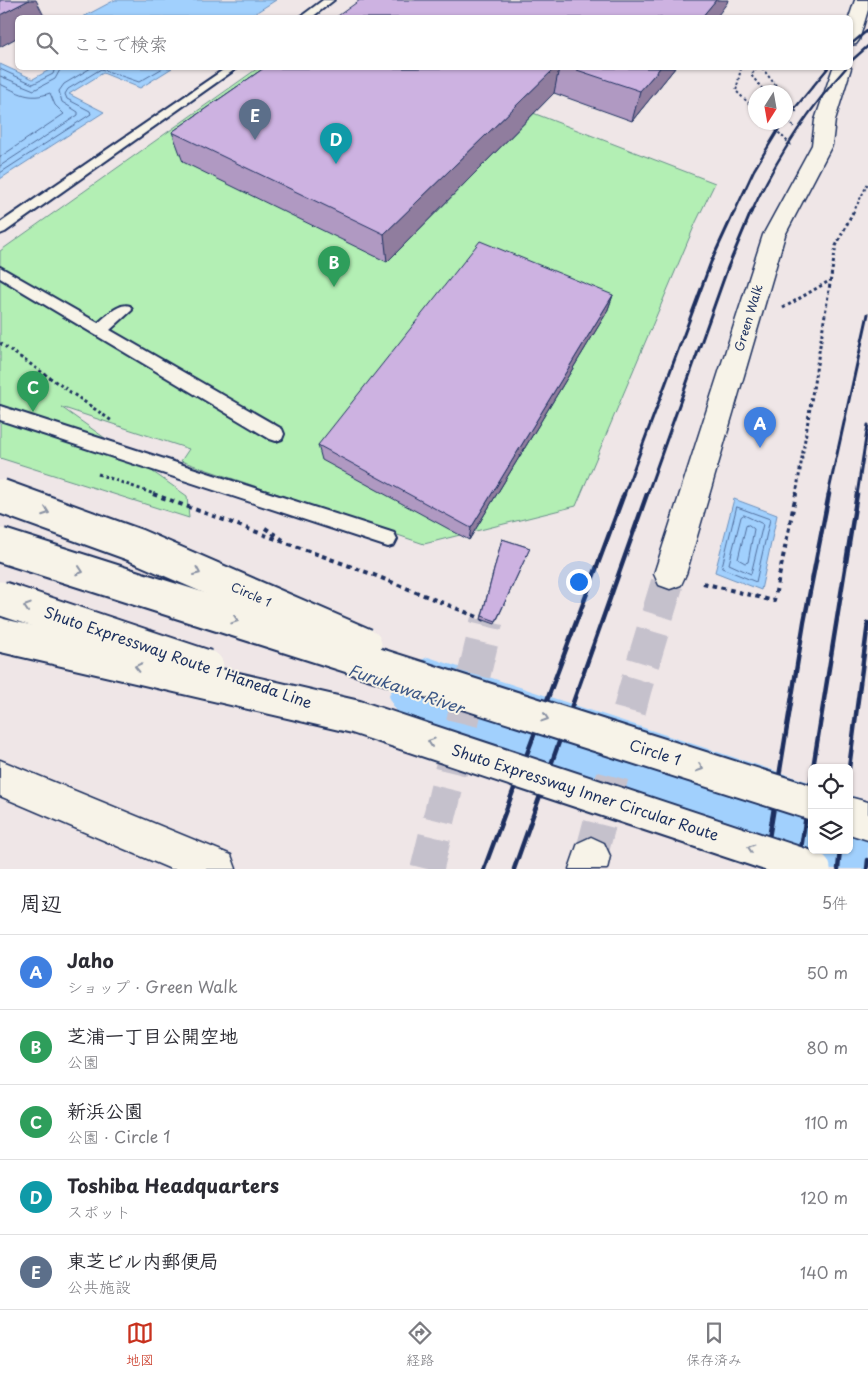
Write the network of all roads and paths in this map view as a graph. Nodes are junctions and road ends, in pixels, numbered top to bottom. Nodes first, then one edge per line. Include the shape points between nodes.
1 (328, 0) edge
2 (862, 2) dead end
3 (308, 15) edge
4 (853, 30) edge
5 (229, 70) edge
6 (740, 70) edge
7 (755, 70) edge
8 (764, 70) edge
9 (841, 70) edge
10 (759, 85) edge
11 (775, 85) edge
12 (748, 102) edge
13 (868, 183) edge
14 (0, 228) edge
15 (0, 272) edge
16 (830, 281) junction
17 (125, 310) dead end
18 (746, 328) junction
19 (98, 331) junction
20 (0, 412) edge
21 (276, 434) dead end
22 (94, 472) dead end
23 (0, 496) edge
24 (388, 539) dead end
25 (0, 546) edge
26 (670, 574) joint
27 (0, 598) edge
28 (491, 612) edge
29 (0, 635) edge
30 (499, 703) junction
31 (356, 717) junction
32 (0, 778) edge
33 (808, 802) edge
34 (853, 816) edge
35 (868, 821) edge
36 (217, 869) edge
37 (814, 869) edge

1 - 3 lane
2 - 4 main road
5 - 14 lane
6 - 12 path via 736,91
7 - 10 path via 751,75
8 - 11 path
9 - 18 main road, Green Walk via 825,120 822,145 774,235
13 - 16 path via 836,246
15 - 19 lane
16 - 18 path
16 - 26 path via 794,508 774,601
17 - 19 lane
18 - 26 main road, Green Walk
19 - 21 lane
20 - 24 lane
22 - 28 path via 374,575 487,621
23 -> 30 main road, Circle 1, bridge via 135,545
25 -> 30 main road, Circle 1, bridge
31 -> 27 main road, Shuto Expressway Route 1 Haneda Line, bridge
31 -> 29 main road, bridge
30 -> 33 main road, Circle 1, bridge
37 -> 31 main road, Shuto Expressway Inner Circular Route, bridge
32 - 36 main road
34 - 35 main road

